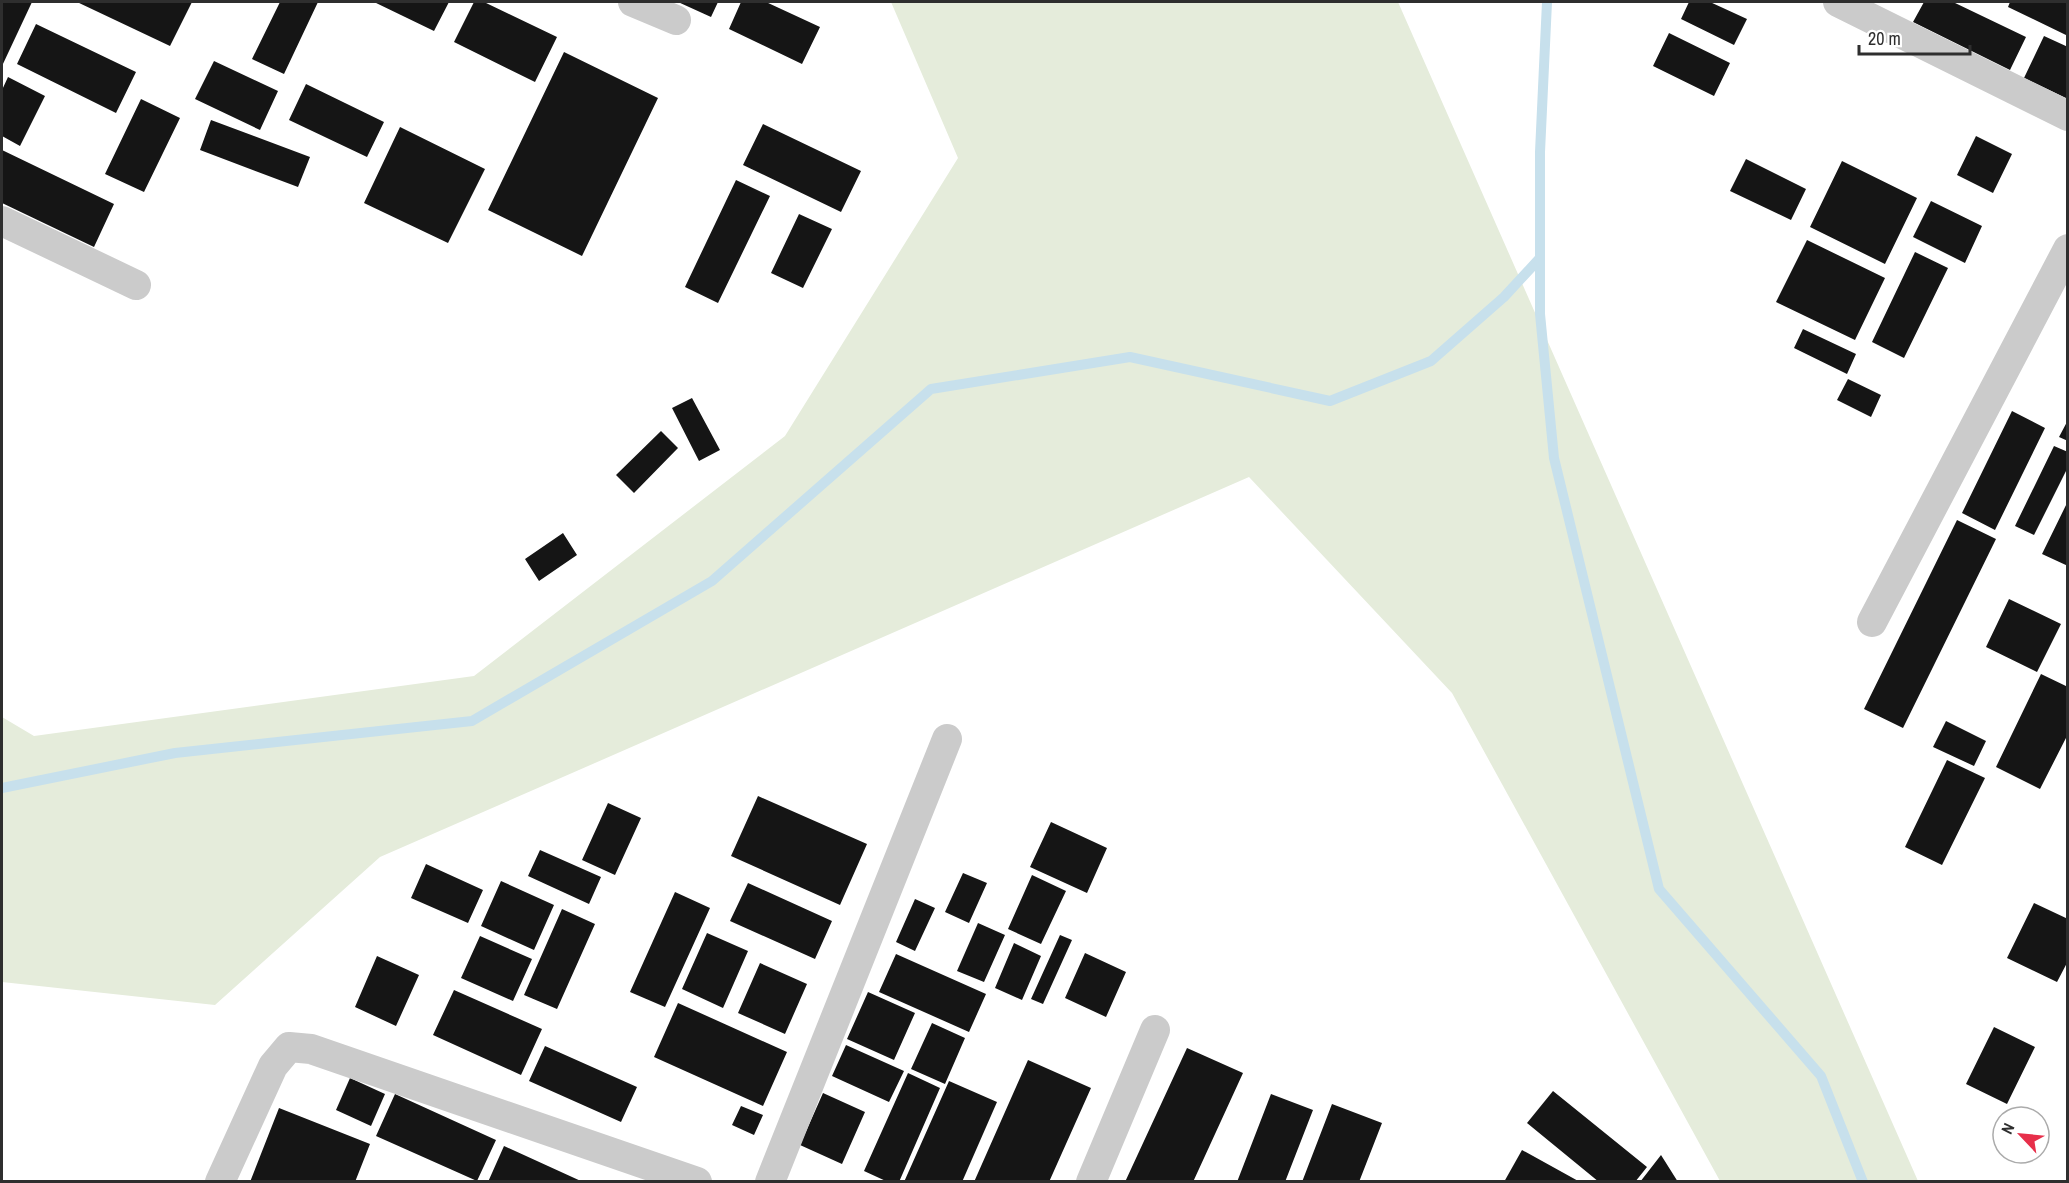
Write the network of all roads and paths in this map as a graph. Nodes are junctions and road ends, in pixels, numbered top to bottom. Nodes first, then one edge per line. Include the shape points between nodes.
1 (633, 2) edge
2 (1838, 2) edge
3 (676, 20) dead end
4 (2067, 116) edge
5 (2, 220) edge
6 (2067, 249) edge
7 (136, 285) dead end
8 (1872, 622) dead end
9 (947, 739) dead end
10 (1155, 1030) dead end
11 (220, 1182) edge
12 (697, 1182) edge
13 (771, 1182) edge
14 (1090, 1182) edge

1 - 3 street
2 - 4 street
5 - 7 street
6 - 8 street
9 - 13 street
10 - 14 street
11 - 12 street via 273,1066 289,1047 311,1049

